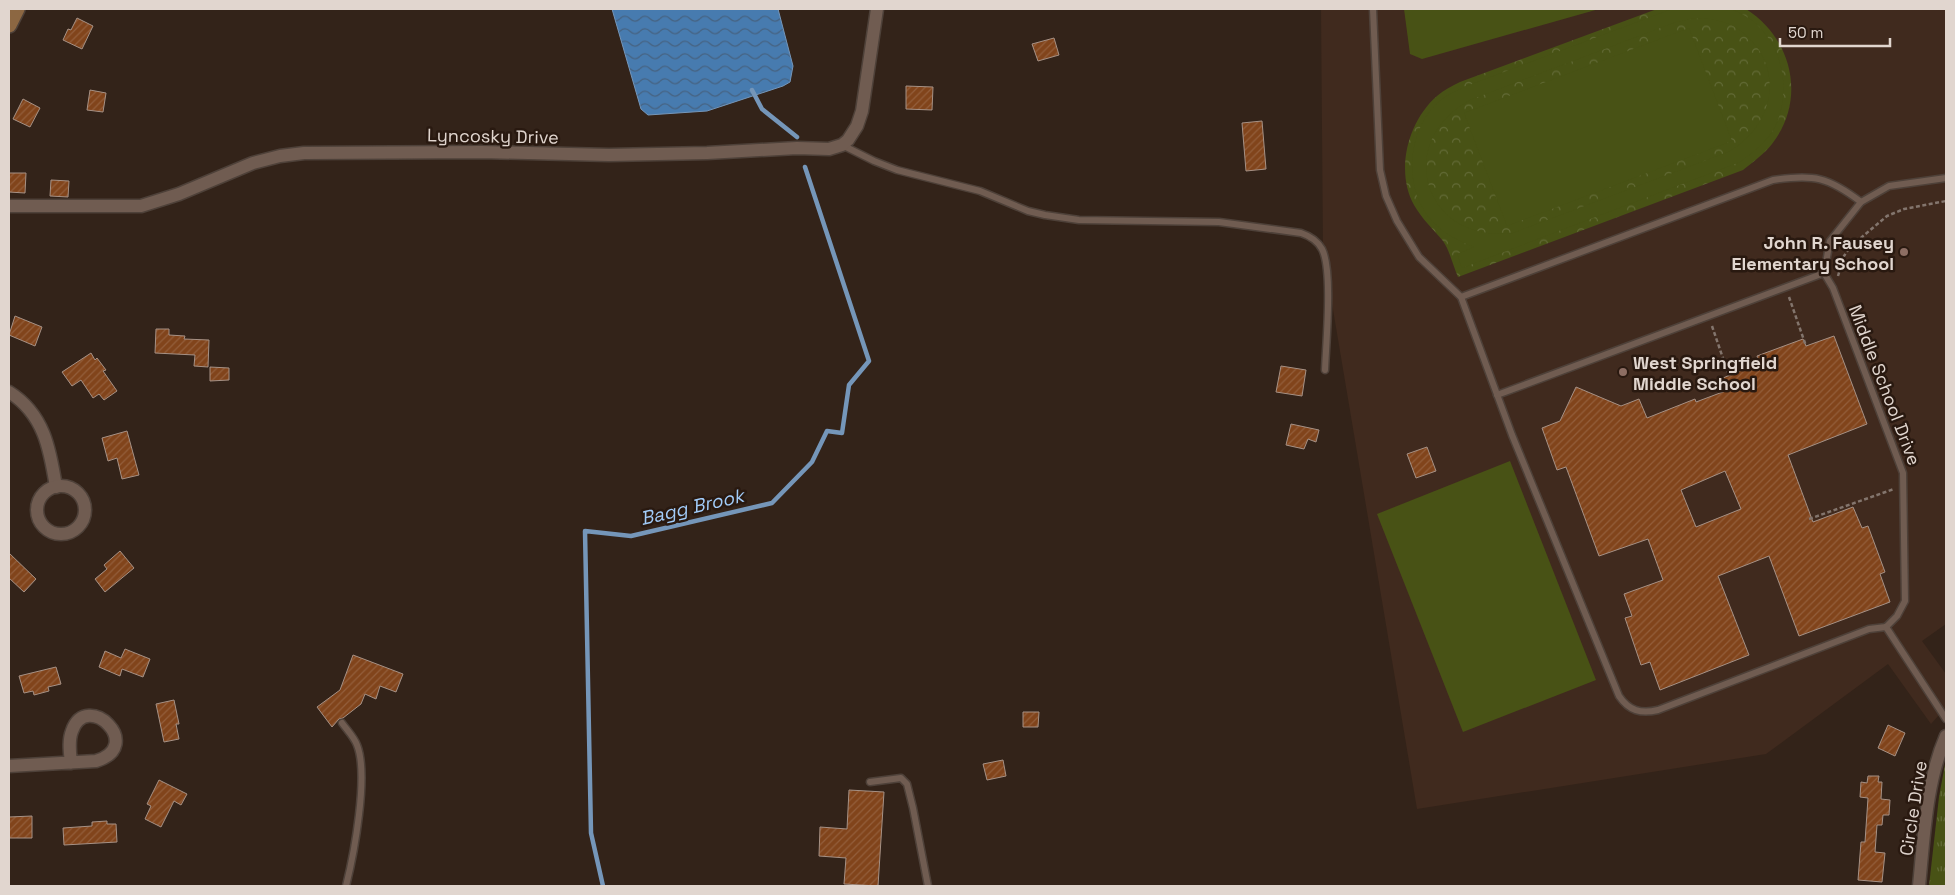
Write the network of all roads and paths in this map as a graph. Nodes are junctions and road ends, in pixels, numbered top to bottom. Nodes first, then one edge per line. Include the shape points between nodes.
1 (17, 9) edge
2 (877, 9) edge
3 (1373, 9) edge
4 (9, 24) edge
5 (842, 145) junction
6 (1946, 178) edge
7 (1946, 201) edge
8 (1861, 202) junction
9 (9, 206) edge
10 (1824, 273) junction
11 (1836, 278) dead end
12 (1461, 297) junction
13 (1789, 297) dead end
14 (1712, 326) dead end
15 (1806, 346) dead end
16 (1325, 370) dead end
17 (1729, 376) dead end
18 (9, 392) edge
19 (1497, 395) junction
20 (1904, 485) junction
21 (56, 487) dead end
22 (1809, 519) dead end
23 (1886, 627) junction
24 (1946, 719) edge
25 (342, 722) dead end
26 (1946, 736) edge
27 (71, 763) dead end
28 (9, 766) edge
29 (870, 782) dead end
30 (346, 886) edge
31 (928, 886) edge
32 (1919, 886) edge

1 - 4 main road
2 - 5 street via 862,111 853,133
3 - 12 lane via 1380,162 1386,196 1419,257
5 - 9 street, Lyncosky Drive via 829,149 633,155 304,153 253,163 141,206
5 - 16 lane via 897,170 980,192 1045,215 1078,220 1219,222 1301,232 1312,237 1323,250 1326,266
6 - 8 lane via 1889,186
7 - 11 path via 1904,209 1887,216 1850,247
8 - 10 lane via 1830,241
8 - 12 lane via 1841,187 1817,177 1773,180
10 - 19 lane
10 - 20 lane, Middle School Drive via 1833,288 1901,465
12 - 19 lane
13 - 15 path
14 - 17 path
18 - 21 street via 27,406 43,430 51,453
19 - 23 lane via 1619,696 1633,709 1645,712 1658,710 1869,629
20 - 22 path
20 - 23 lane, Middle School Drive via 1904,601 1897,616
23 - 24 lane
25 - 30 lane via 357,745 362,773 355,843
26 - 32 street, Circle Drive via 1928,807
27 - 28 street
29 - 31 lane via 901,778 907,784

